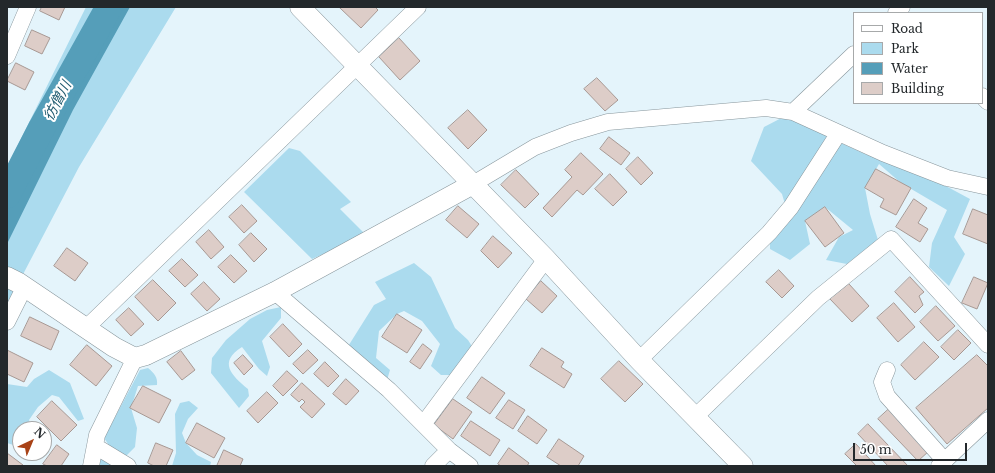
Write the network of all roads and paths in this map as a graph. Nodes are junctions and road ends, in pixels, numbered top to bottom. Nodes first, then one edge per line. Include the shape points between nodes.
1 (28, 7) edge
2 (300, 7) edge
3 (418, 7) edge
4 (853, 55) edge
5 (7, 56) edge
6 (358, 65) junction
7 (794, 112) junction
8 (838, 134) junction
9 (473, 184) junction
10 (988, 187) edge
11 (546, 259) junction
12 (17, 282) edge
13 (275, 292) junction
14 (7, 322) edge
15 (86, 328) junction
16 (988, 345) edge
17 (135, 358) junction
18 (639, 360) junction
19 (887, 370) dead end
20 (696, 416) junction
21 (988, 420) edge
22 (424, 423) junction
23 (95, 446) junction
24 (450, 450) junction
25 (942, 464) edge
26 (91, 466) edge
27 (128, 466) edge
28 (433, 466) edge
29 (470, 466) edge
30 (743, 466) edge

1 - 5 street
2 - 6 street
3 - 6 street
4 - 7 street
6 - 9 street
6 - 15 street
7 - 8 street
7 - 9 street via 766,108 608,122 535,147
8 - 10 street via 947,178
8 - 18 street via 791,207 769,233
9 - 11 street
9 - 13 street
11 - 18 street
11 - 22 street
12 - 14 street
12 - 15 street
13 - 17 street
13 - 22 street
15 - 17 street
16 - 20 street via 891,239 818,298
17 - 23 street via 97,435
18 - 20 street
19 - 25 street via 882,382 887,396
20 - 30 street
21 - 25 street
22 - 24 street
23 - 26 street
23 - 27 street
24 - 28 street
24 - 29 street

